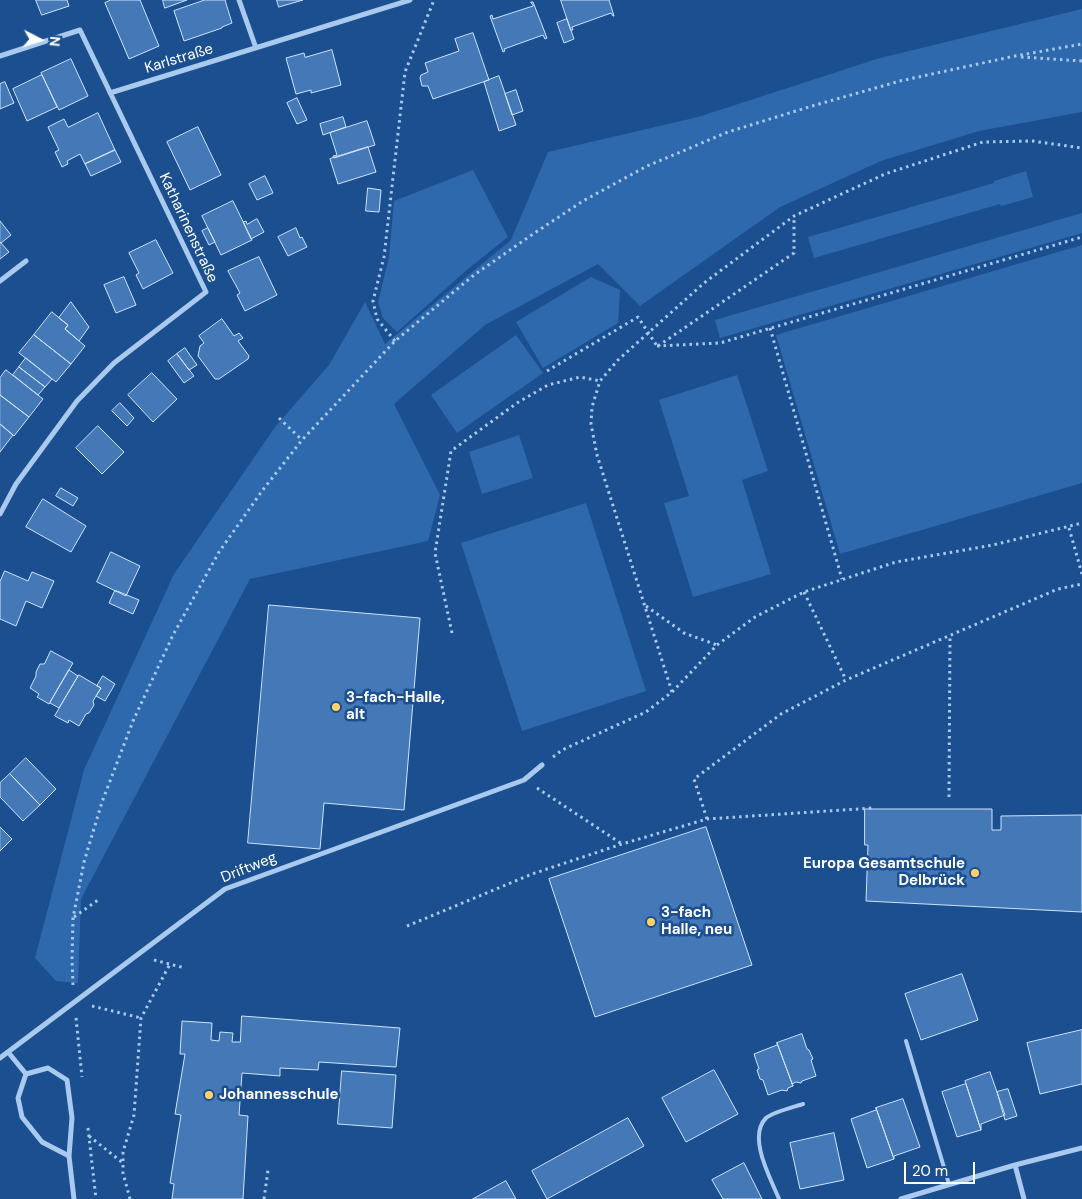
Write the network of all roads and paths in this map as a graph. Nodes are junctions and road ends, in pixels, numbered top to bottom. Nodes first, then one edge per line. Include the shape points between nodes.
1 (239, 0) edge
2 (410, 0) edge
3 (434, 0) edge
4 (1082, 44) edge
5 (256, 48) junction
6 (0, 56) edge
7 (1015, 56) junction
8 (1082, 61) edge
9 (110, 93) junction
10 (1082, 148) edge
11 (794, 216) junction
12 (1082, 237) edge
13 (26, 261) dead end
14 (0, 281) edge
15 (770, 328) junction
16 (648, 334) junction
17 (395, 341) junction
18 (657, 346) junction
19 (547, 371) dead end
20 (600, 381) junction
21 (279, 418) dead end
22 (302, 440) junction
23 (0, 514) edge
24 (1082, 523) edge
25 (1069, 528) junction
26 (1082, 574) edge
27 (842, 579) junction
28 (1082, 584) edge
29 (804, 592) junction
30 (646, 605) junction
31 (452, 633) dead end
32 (950, 635) junction
33 (718, 645) junction
34 (846, 680) junction
35 (672, 692) junction
36 (542, 766) joint
37 (524, 780) junction
38 (949, 796) dead end
39 (873, 808) dead end
40 (708, 819) junction
41 (622, 844) junction
42 (98, 900) dead end
43 (74, 918) junction
44 (407, 926) dead end
45 (136, 955) junction
46 (170, 964) junction
47 (185, 968) dead end
48 (75, 1001) junction
49 (141, 1018) junction
50 (906, 1041) dead end
51 (8, 1052) junction
52 (0, 1058) edge
53 (26, 1074) junction
54 (803, 1104) dead end
55 (88, 1136) dead end
56 (1082, 1148) edge
57 (69, 1156) junction
58 (123, 1163) junction
59 (1015, 1165) junction
60 (268, 1170) dead end
61 (949, 1184) junction
62 (74, 1199) edge
63 (130, 1199) edge
64 (264, 1199) edge
65 (779, 1199) edge
66 (901, 1199) edge
67 (1024, 1199) edge

1 - 5 street
2 - 5 street, Karlstraße
3 - 17 path via 405,72 384,257 373,301 377,319
4 - 7 path
5 - 9 street, Karlstraße
6 - 9 street, Katharinenstraße via 80,30
7 - 8 path
7 - 17 path via 812,106 728,132 647,166 582,201 533,234 474,275
9 - 23 street, Katharinenstraße via 206,292 114,363 77,401 16,484
10 - 11 path via 1032,141 983,142 885,174
11 - 16 path via 704,283
11 - 18 path via 794,253
12 - 15 path
13 - 14 street
15 - 18 path via 720,343
15 - 27 path
16 - 18 path
16 - 19 path via 638,317
16 - 20 path
17 - 22 path
20 - 30 path via 592,407 591,424
20 - 31 path via 580,377 548,385 517,403 451,451 434,553
21 - 22 path
22 - 43 path via 219,552 173,634 133,721 102,802 84,862
24 - 25 path
25 - 26 path
25 - 27 path via 896,562
27 - 29 path
28 - 32 path via 1058,589
29 - 33 path via 755,617
29 - 34 path
30 - 33 path via 684,633
30 - 35 path
32 - 34 path
32 - 38 path
33 - 35 path
34 - 40 path via 781,714 694,779
35 - 36 path via 646,712 562,750
36 - 37 street, Driftweg
37 - 41 path
37 - 45 street, Driftweg via 225,889
39 - 40 path
40 - 41 path
41 - 44 path via 532,874
42 - 43 path
43 - 48 path via 72,960
45 - 46 path
45 - 48 street, Driftweg
46 - 47 path
46 - 49 path
48 - 49 path
48 - 51 street, Driftweg
49 - 58 path via 134,1116 123,1152
50 - 61 lane
51 - 52 street, Driftweg
51 - 53 street
53 - 57 street via 18,1098 22,1117 42,1142
53 - 57 street via 48,1068 67,1080 72,1118
54 - 65 lane via 768,1117 761,1124 758,1135 761,1154
55 - 58 path
56 - 59 street
57 - 62 street
58 - 63 path
59 - 61 street
59 - 67 street
60 - 64 path
61 - 66 street

